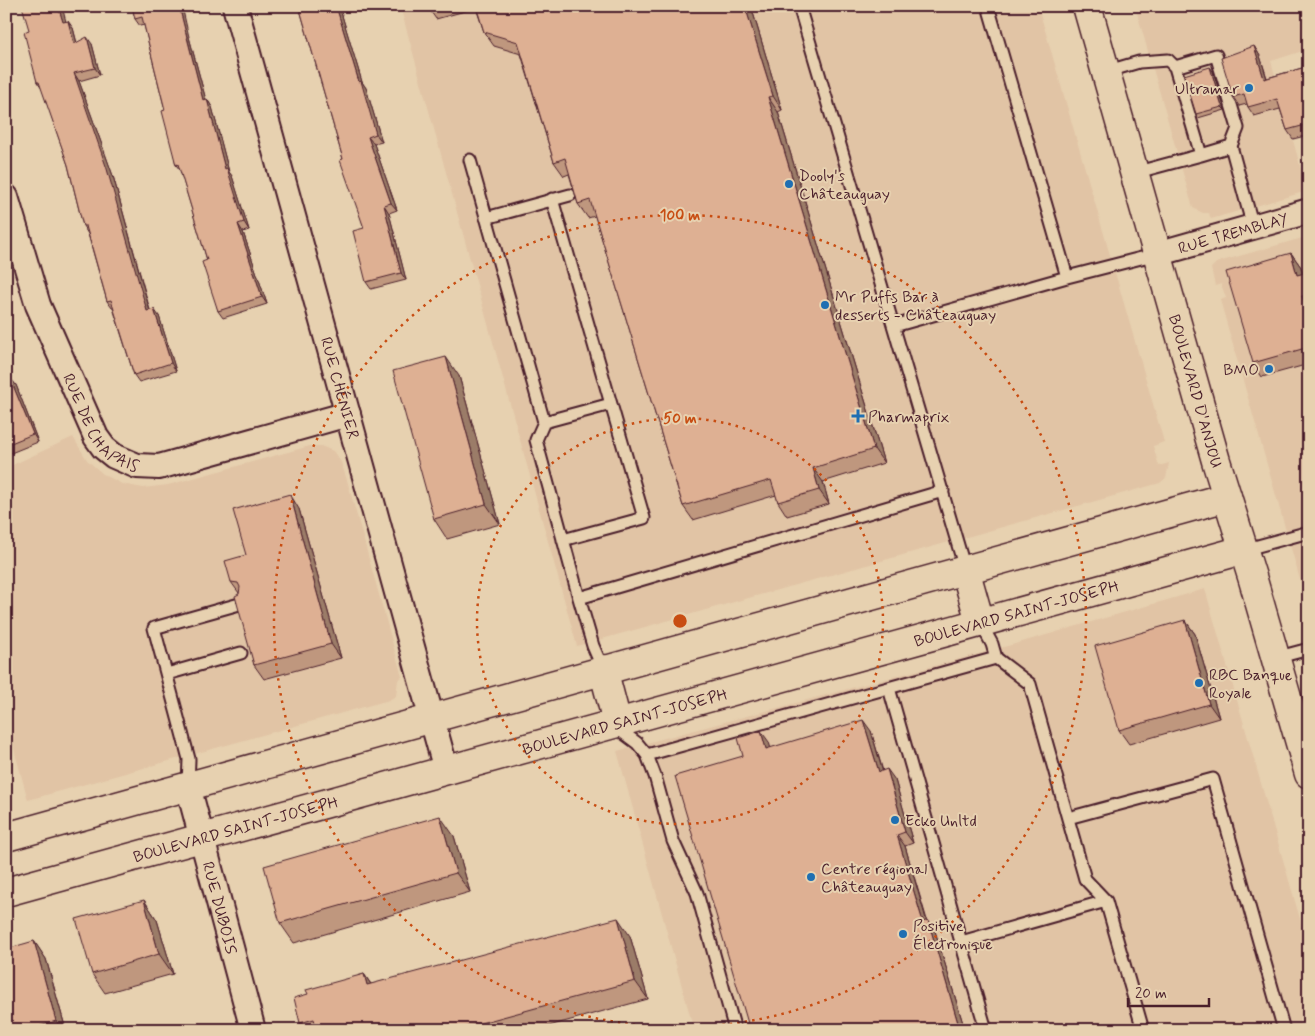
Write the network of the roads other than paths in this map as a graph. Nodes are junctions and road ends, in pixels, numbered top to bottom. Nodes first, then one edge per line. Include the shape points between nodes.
1 (235, 6) edge
2 (799, 6) edge
3 (988, 6) edge
4 (1087, 6) edge
5 (1175, 68) junction
6 (1106, 72) junction
7 (1231, 146) junction
8 (1201, 155) junction
9 (470, 160) dead end
10 (1134, 173) junction
11 (570, 195) edge
12 (6, 197) edge
13 (552, 199) junction
14 (1309, 211) edge
15 (486, 218) junction
16 (1253, 227) junction
17 (1157, 254) junction
18 (1067, 277) junction
19 (894, 326) junction
20 (611, 404) junction
21 (348, 414) junction
22 (544, 422) junction
23 (943, 491) junction
24 (1227, 497) junction
25 (1309, 532) edge
26 (564, 540) junction
27 (1243, 550) junction
28 (966, 569) junction
29 (579, 598) junction
30 (243, 603) edge
31 (980, 622) junction
32 (1309, 649) edge
33 (242, 652) edge
34 (996, 658) junction
35 (1275, 658) junction
36 (603, 669) junction
37 (167, 674) junction
38 (889, 688) junction
39 (431, 719) junction
40 (617, 722) junction
41 (647, 756) junction
42 (1308, 768) edge
43 (446, 770) junction
44 (188, 786) junction
45 (1068, 818) junction
46 (6, 837) edge
47 (202, 837) junction
48 (6, 892) edge
49 (1106, 901) junction
50 (961, 942) junction
51 (253, 1030) edge
52 (736, 1030) edge
53 (986, 1030) edge
54 (1143, 1030) edge
55 (1284, 1030) edge

1 - 21 street, RUE CHÉNIER
2 - 19 lane
3 - 18 lane
4 - 6 street, BOULEVARD D'ANJOU
5 - 6 lane via 1168,60 1147,61
5 - 7 lane via 1216,56 1224,95 1238,128
5 - 8 lane via 1191,106
6 - 10 street, BOULEVARD D'ANJOU
7 - 8 lane
7 - 16 lane
8 - 10 lane
9 - 15 lane
10 - 17 street, BOULEVARD D'ANJOU
11 - 13 lane
12 - 21 street, RUE DE CHAPAIS via 38,305 90,425 104,448 114,456 137,466 159,467
13 - 15 lane
13 - 20 lane
14 - 16 street, RUE TREMBLAY
15 - 22 lane
16 - 17 street, RUE TREMBLAY
17 - 18 lane
17 - 24 street, BOULEVARD D'ANJOU
18 - 19 lane
19 - 23 lane
20 - 22 lane
20 - 26 lane via 644,518
21 - 39 street, RUE CHÉNIER
22 - 26 lane via 536,440
23 - 28 lane
23 - 29 lane
24 - 27 street, BOULEVARD D'ANJOU
24 - 28 street
25 - 27 lane
26 - 29 lane
27 - 31 street, BOULEVARD SAINT-JOSEPH
27 - 35 street, BOULEVARD D'ANJOU
28 - 31 street
28 - 36 street
29 - 36 lane
30 - 37 lane via 154,628
31 - 34 lane
31 - 40 street, BOULEVARD SAINT-JOSEPH
32 - 35 lane
33 - 37 lane
34 - 38 lane
34 - 45 lane via 1030,684
35 - 42 street, BOULEVARD D'ANJOU
36 - 39 street
36 - 40 street
37 - 44 lane via 189,760
38 - 41 lane
38 - 50 lane
39 - 43 street, RUE CHÉNIER
39 - 44 street
40 - 41 lane
40 - 43 street, BOULEVARD SAINT-JOSEPH
41 - 52 lane via 673,841 697,893
43 - 47 street, BOULEVARD SAINT-JOSEPH
44 - 46 street
44 - 47 street, RUE DUBOIS
45 - 49 lane via 1085,879
45 - 55 lane via 1213,779
47 - 48 street, BOULEVARD SAINT-JOSEPH
47 - 51 street, RUE DUBOIS
49 - 50 lane
49 - 54 lane
50 - 53 lane

